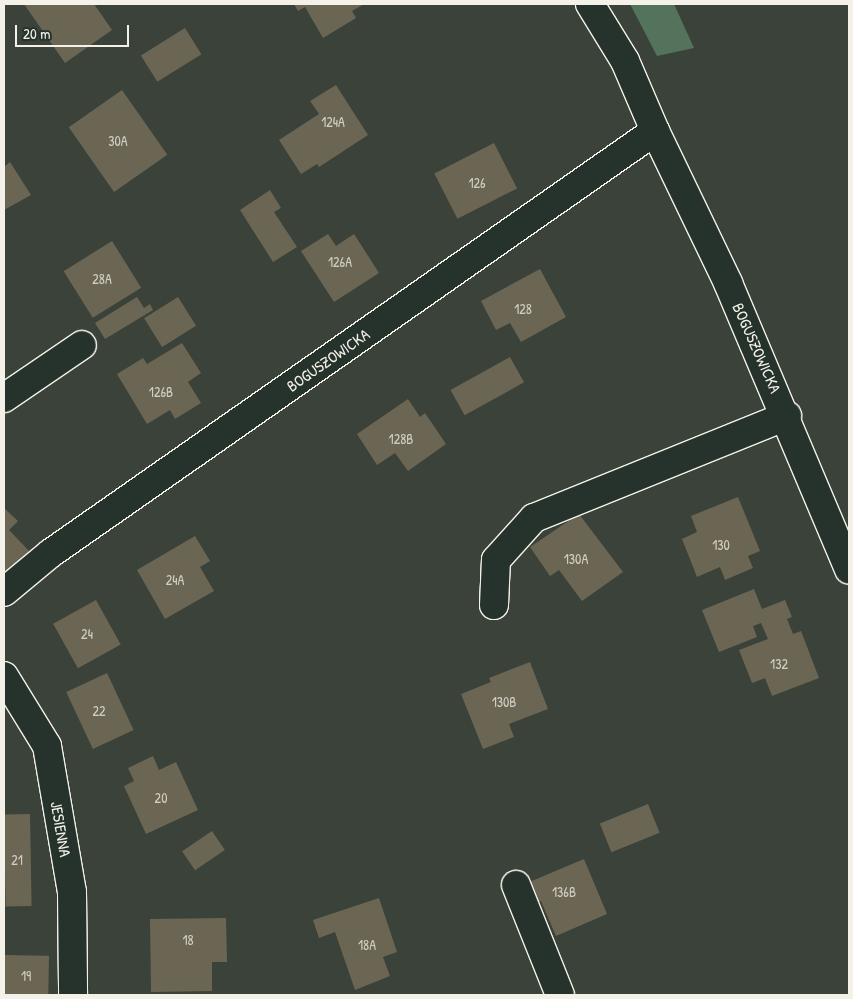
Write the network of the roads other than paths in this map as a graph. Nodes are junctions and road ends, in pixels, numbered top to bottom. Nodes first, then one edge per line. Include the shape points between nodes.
1 (590, 4) edge
2 (655, 131) junction
3 (82, 345) dead end
4 (4, 398) edge
5 (787, 416) junction
6 (849, 570) edge
7 (4, 592) edge
8 (494, 605) dead end
9 (4, 676) edge
10 (516, 886) dead end
11 (73, 995) edge
12 (560, 995) edge

1 - 2 street, BOGUSZOWICKA via 625,61
2 - 5 street, BOGUSZOWICKA
2 - 7 street, BOGUSZOWICKA via 51,552
3 - 4 street
5 - 6 street, BOGUSZOWICKA
5 - 8 street via 534,518 496,560
9 - 11 street, JESIENNA via 47,746 72,892
10 - 12 street

